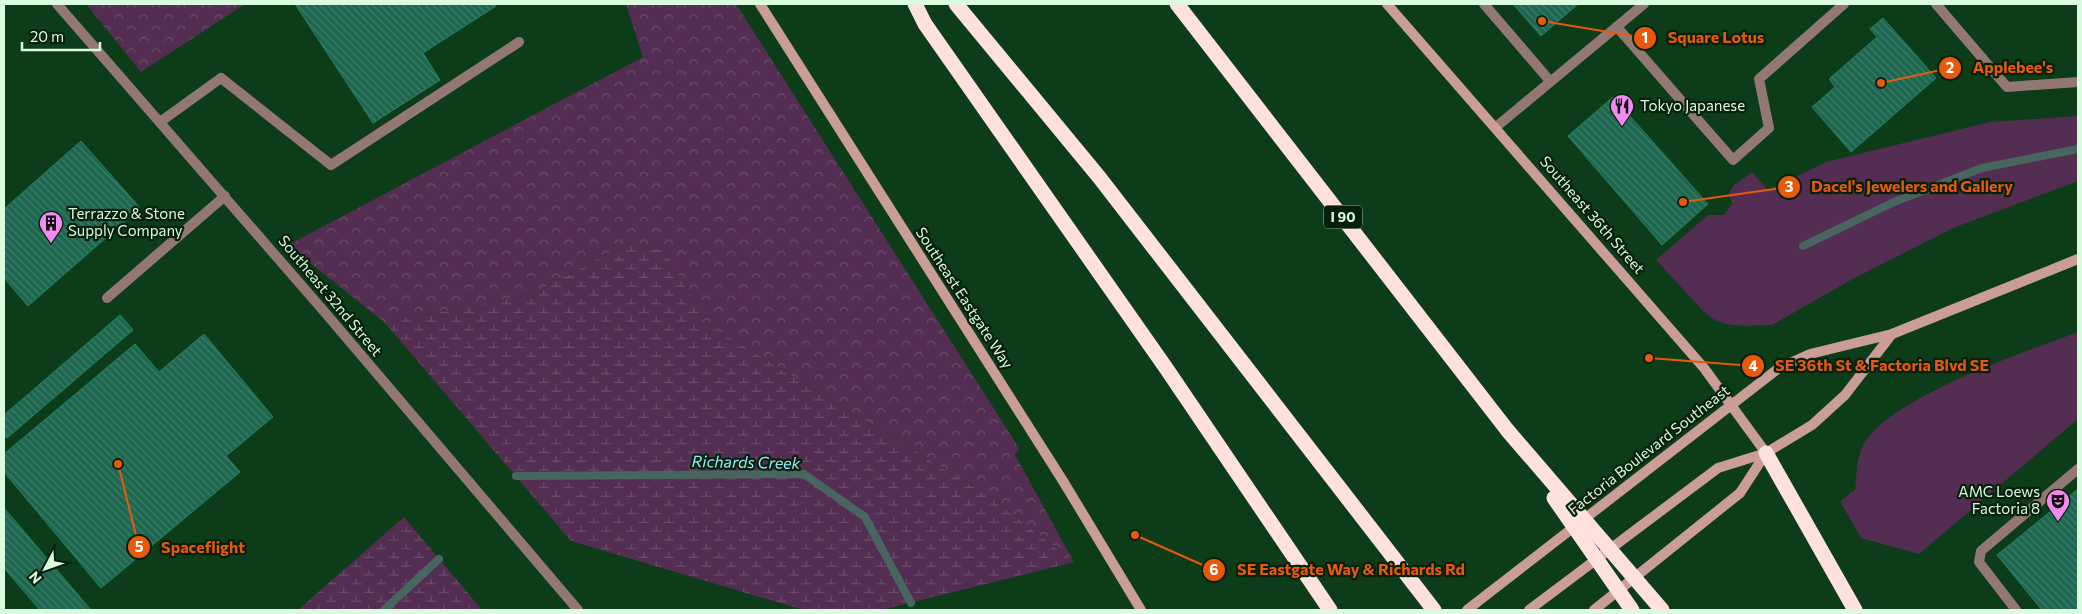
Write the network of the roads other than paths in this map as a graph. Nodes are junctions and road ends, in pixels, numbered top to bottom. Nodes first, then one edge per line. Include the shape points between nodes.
1 (57, 4) edge
2 (760, 4) edge
3 (915, 4) edge
4 (956, 4) edge
5 (1177, 4) edge
6 (1386, 4) edge
7 (1484, 4) edge
8 (1644, 4) edge
9 (1844, 4) edge
10 (1936, 4) edge
11 (1616, 27) junction
12 (519, 42) dead end
13 (1550, 81) junction
14 (2078, 82) edge
15 (160, 122) junction
16 (1496, 127) junction
17 (225, 196) junction
18 (2078, 259) edge
19 (107, 298) dead end
20 (1892, 334) junction
21 (1731, 405) junction
22 (1508, 431) junction
23 (1766, 453) junction
24 (2078, 469) edge
25 (1328, 607) edge
26 (1139, 608) edge
27 (578, 610) edge
28 (1434, 610) edge
29 (1467, 610) edge
30 (1529, 610) edge
31 (1594, 610) edge
32 (1632, 610) edge
33 (1662, 610) edge
34 (1855, 610) edge
35 (2016, 610) edge

1 - 15 lane, Southeast 32nd Street
2 - 26 main road, Southeast Eastgate Way via 1059,474
3 - 25 highway via 925,24
4 - 28 highway via 1099,177
5 - 22 highway, I 90
6 - 16 main road, Southeast 36th Street
7 - 13 lane
8 - 11 lane
9 - 11 lane via 1760,79 1770,128 1733,160
10 - 14 lane via 2007,86
11 - 13 lane
12 - 15 lane via 331,164 221,78
13 - 16 lane
15 - 17 lane, Southeast 32nd Street
16 - 21 main road, Southeast 36th Street via 1704,368
17 - 19 lane
17 - 27 lane, Southeast 32nd Street
18 - 20 main road, Factoria Boulevard Southeast
20 - 21 main road, Factoria Boulevard Southeast via 1802,357 1779,368
20 - 23 main road via 1845,395 1812,426
21 - 23 main road, Southeast 36th Street
21 - 29 main road, Factoria Boulevard Southeast
22 - 32 highway, I 90, bridge
22 - 33 highway, bridge
23 - 30 main road via 1718,468
23 - 31 main road via 1740,493
23 - 34 highway
24 - 35 lane via 1981,551 1979,562

